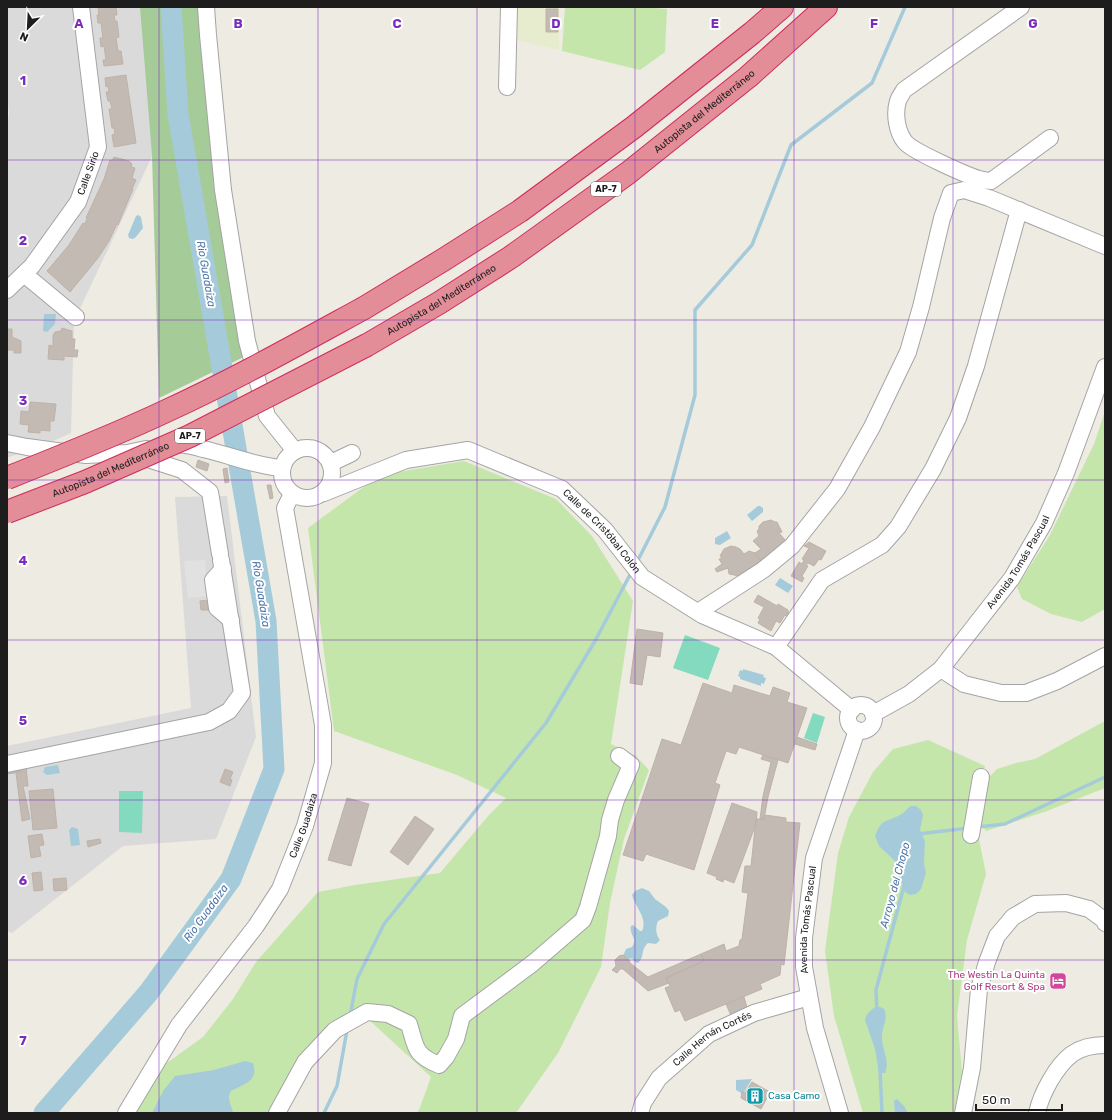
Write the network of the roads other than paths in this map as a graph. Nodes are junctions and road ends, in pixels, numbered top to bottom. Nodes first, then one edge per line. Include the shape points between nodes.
1 (80, 7) edge
2 (206, 7) edge
3 (509, 7) edge
4 (782, 7) edge
5 (826, 7) edge
6 (1021, 7) edge
7 (507, 87) dead end
8 (1050, 138) dead end
9 (991, 181) junction
10 (989, 198) junction
11 (1019, 210) junction
12 (1105, 246) edge
13 (24, 274) junction
14 (7, 290) edge
15 (76, 317) dead end
16 (1105, 367) edge
17 (7, 443) edge
18 (295, 451) junction
19 (127, 453) junction
20 (352, 453) dead end
21 (331, 463) junction
22 (276, 468) junction
23 (7, 478) edge
24 (324, 493) junction
25 (292, 494) junction
26 (7, 512) edge
27 (698, 612) junction
28 (776, 647) junction
29 (1105, 656) edge
30 (941, 669) junction
31 (852, 710) junction
32 (873, 714) junction
33 (858, 730) junction
34 (619, 756) dead end
35 (7, 764) edge
36 (982, 777) dead end
37 (972, 827) dead end
38 (1105, 923) edge
39 (810, 997) junction
40 (1105, 1045) edge
41 (126, 1113) edge
42 (277, 1113) edge
43 (640, 1113) edge
44 (840, 1113) edge
45 (963, 1113) edge
46 (1037, 1113) edge

1 - 13 street, Calle Sirio via 98,147 78,202
2 - 18 street via 223,190 247,341 267,416
3 - 7 street
4 - 23 highway, bridge via 634,127 520,211 443,260 364,308 165,412
5 - 26 highway, Autopista del Mediterráneo / AP-7, bridge via 748,77 628,173 510,257 439,302 367,345 190,436 86,482
6 - 9 street via 912,83 904,90 897,105 896,119 899,131 909,146 969,175
8 - 9 street
9 - 10 street
10 - 11 street
10 - 27 street via 964,190 951,194 942,218 908,352 872,428 837,489 792,546 763,570
11 - 12 street
11 - 28 street via 976,366 958,418 933,469 898,527 882,544 822,580
13 - 14 street, Calle Sirio
13 - 15 street
16 - 30 street, Avenida Tomás Pascual via 1066,473 1044,523 1012,578
17 - 19 street via 86,455
18 - 21 street via 312,448 320,451
18 - 22 street
19 - 22 street via 180,443
19 - 35 street via 182,470 210,492 242,693 229,711 209,722
20 - 21 street
21 - 24 street via 332,479
22 - 25 street
24 - 25 street via 308,499
24 - 27 street, Calle de Cristóbal Colón via 406,460 468,450 562,489 604,530 642,577
25 - 41 street, Calle Guadaiza via 285,508 323,724 323,763 305,826 280,889 256,926 179,1025
27 - 28 street, Calle de Cristóbal Colón
28 - 31 street, Calle de Cristóbal Colón
29 - 30 street via 1057,681 1026,693 1001,693 964,684
30 - 32 street, Avenida Tomás Pascual via 909,694
31 - 32 street via 864,706
31 - 33 street via 849,722
32 - 33 street via 874,722 869,728
33 - 39 street, Avenida Tomás Pascual via 814,858 804,938 804,967
34 - 42 street via 631,765 616,800 583,920 533,963 462,1016 456,1039 446,1058 439,1065 418,1053 409,1024 388,1014 367,1012 334,1030 304,1062
36 - 37 street
38 - 45 street via 1089,909 1066,903 1035,904 1013,916 996,936 979,989 972,1068
39 - 43 street, Calle Hernán Cortés via 754,1013 709,1034 659,1078 643,1103
39 - 44 street, Avenida Tomás Pascual via 815,1028
40 - 46 street via 1090,1046 1072,1054 1054,1074

